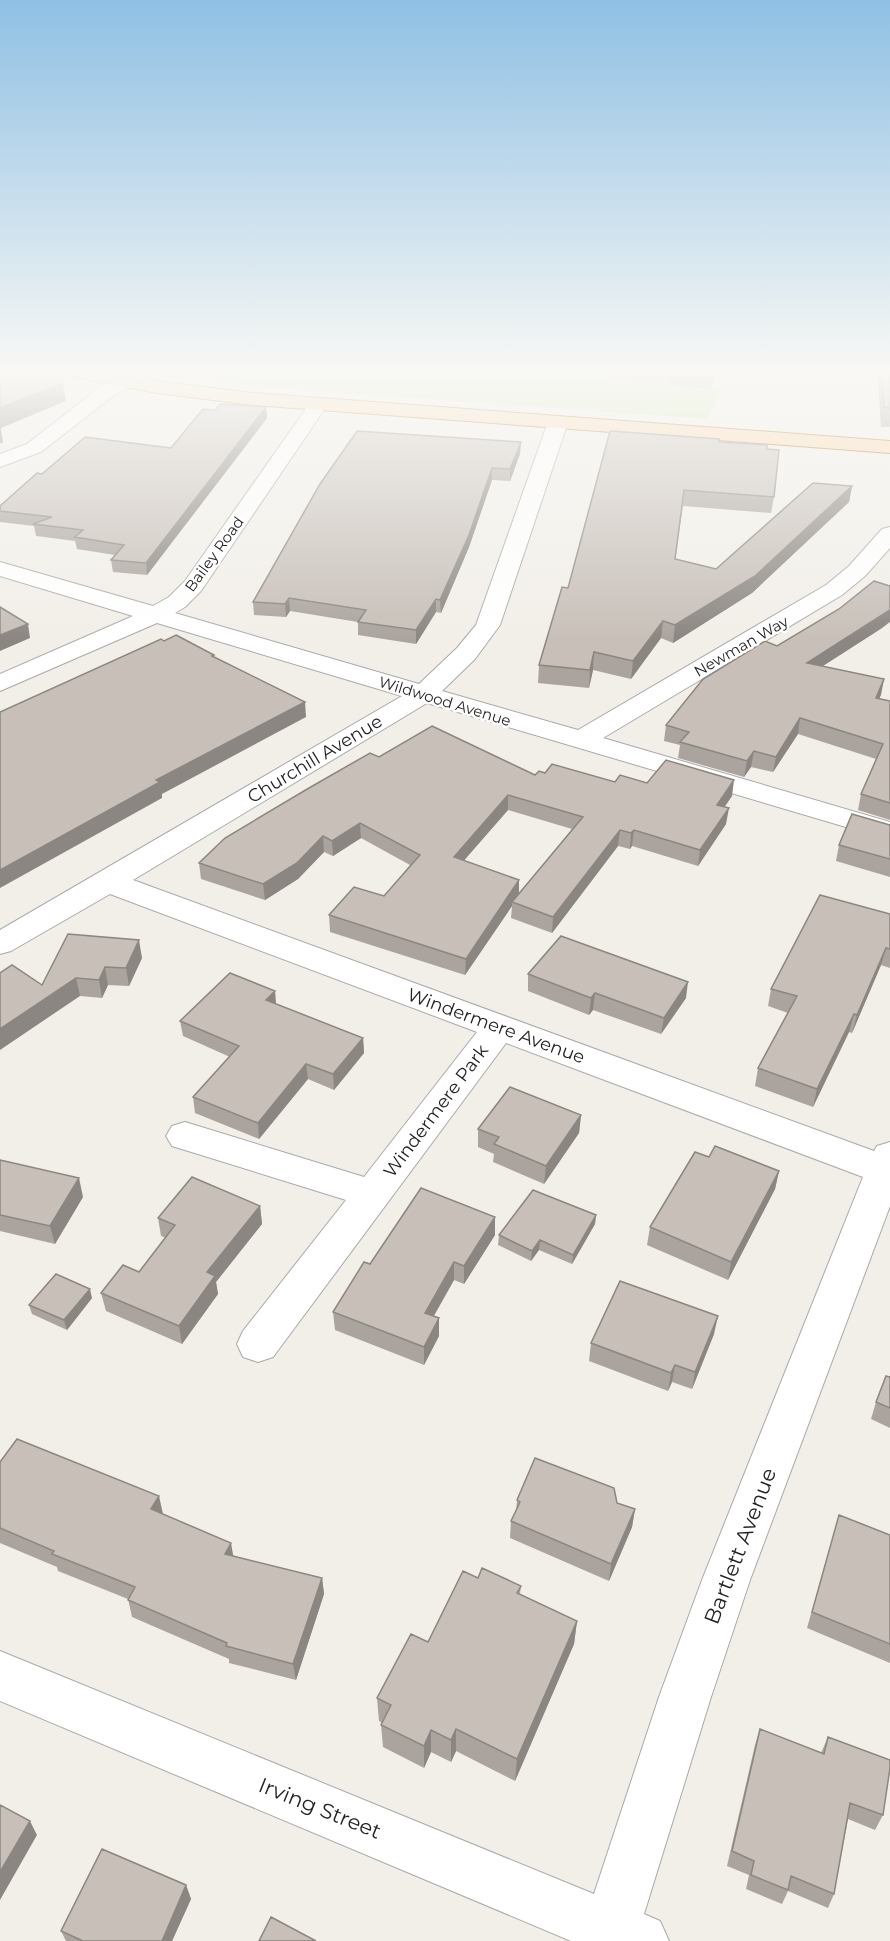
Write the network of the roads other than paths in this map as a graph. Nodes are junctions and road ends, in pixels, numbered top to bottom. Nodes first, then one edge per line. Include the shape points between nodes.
1 (20, 460) edge
2 (281, 460) edge
3 (545, 460) edge
4 (0, 476) edge
5 (890, 534) edge
6 (0, 569) edge
7 (154, 615) junction
8 (0, 683) edge
9 (422, 695) junction
10 (579, 741) junction
11 (890, 831) edge
12 (108, 882) junction
13 (0, 944) edge
14 (499, 1028) junction
15 (185, 1136) dead end
16 (888, 1166) edge
17 (373, 1194) junction
18 (258, 1344) dead end
19 (0, 1676) edge
20 (619, 1937) edge

1 - 4 street
2 - 7 street, Bailey Road via 193,586 177,602
3 - 9 street, Churchill Avenue via 488,625 475,646
5 - 10 street, Newman Way via 834,590
6 - 7 street, Wildwood Avenue
7 - 8 street, Bailey Road
7 - 9 street, Wildwood Avenue
9 - 10 street, Wildwood Avenue
9 - 12 street, Churchill Avenue
10 - 11 street, Wildwood Avenue
12 - 13 street, Churchill Avenue
12 - 14 street, Windermere Avenue
14 - 16 street, Windermere Avenue
14 - 17 street, Windermere Park
15 - 17 street, Windermere Park
16 - 20 street, Bartlett Avenue via 722,1590 685,1697
17 - 18 street, Windermere Park
19 - 20 street, Irving Street

